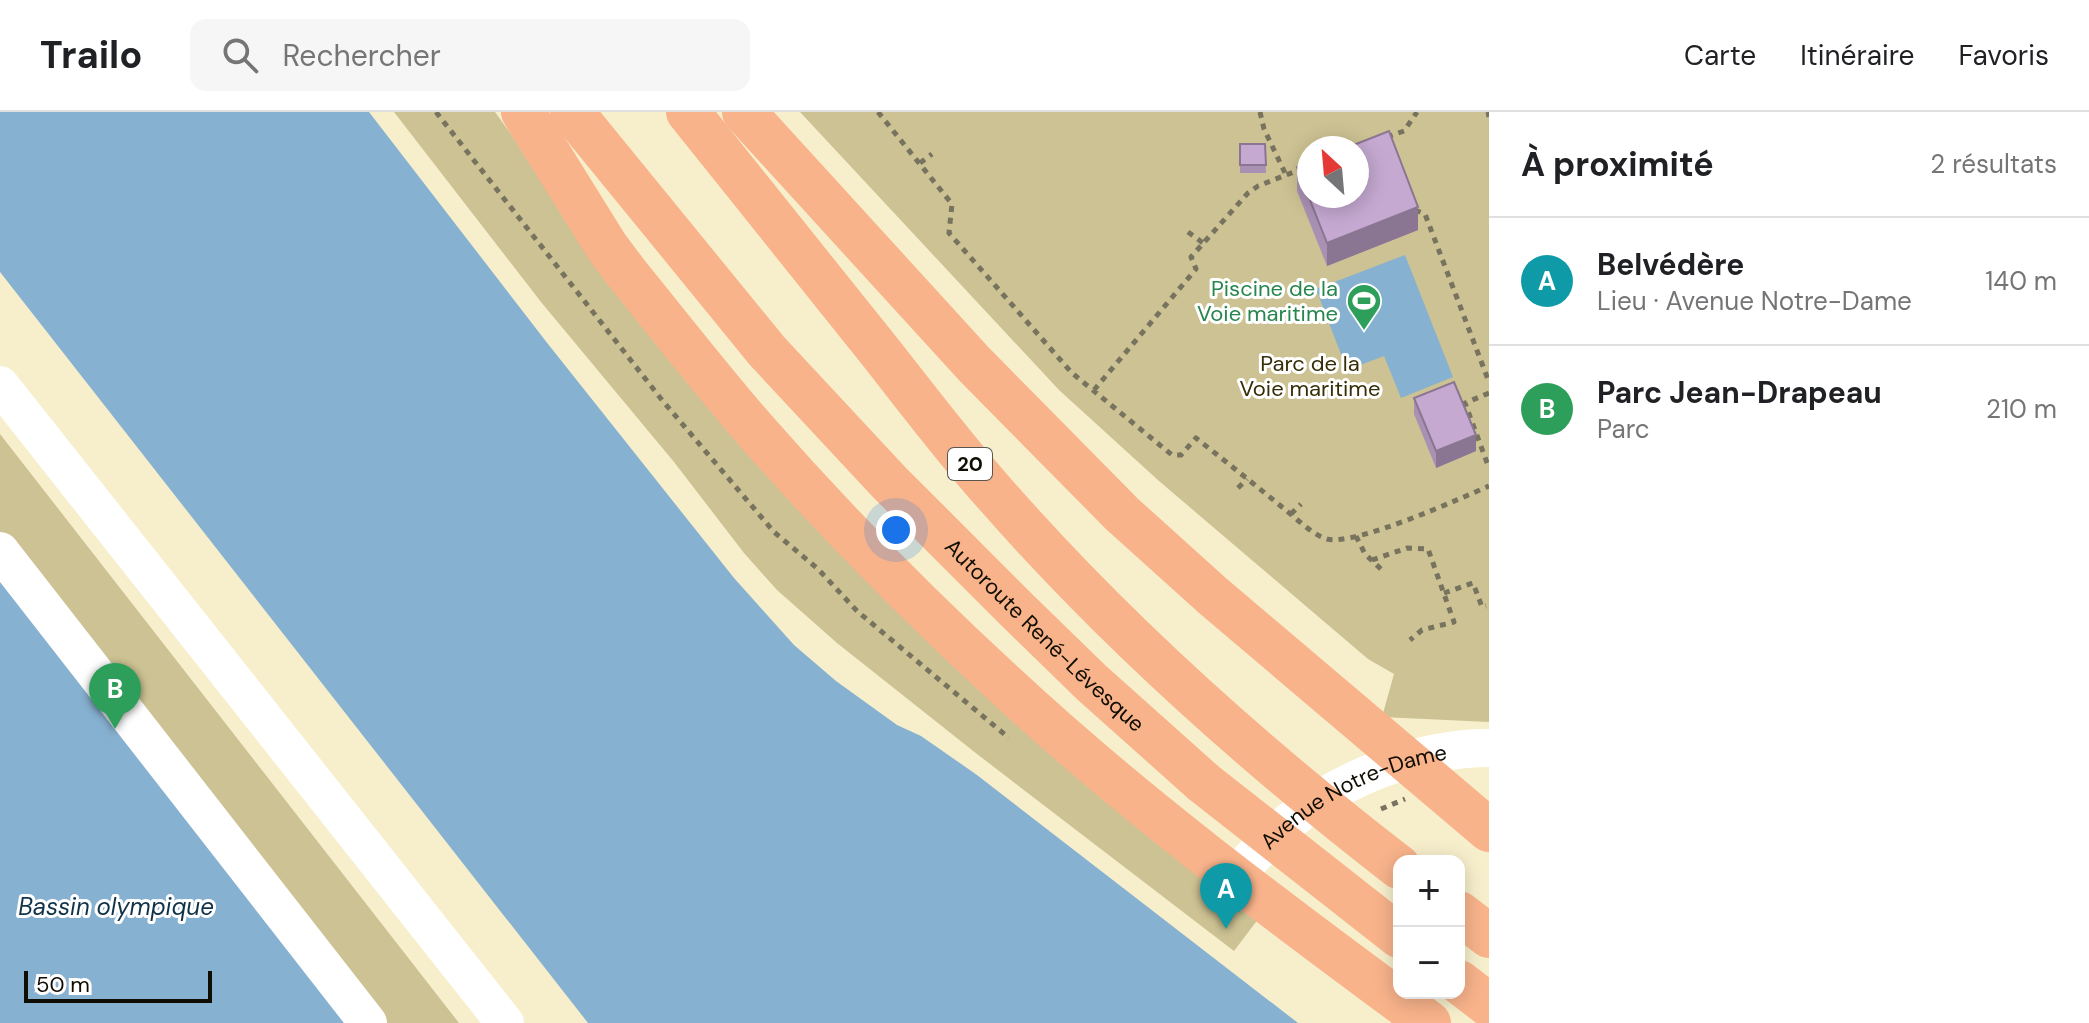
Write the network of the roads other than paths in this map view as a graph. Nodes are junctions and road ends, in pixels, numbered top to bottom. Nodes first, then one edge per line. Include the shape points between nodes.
1 (523, 112) edge
2 (572, 112) edge
3 (688, 112) edge
4 (744, 112) edge
5 (0, 385) edge
6 (0, 551) edge
7 (1489, 748) edge
8 (1409, 761) junction
9 (1489, 830) edge
10 (1393, 862) edge
11 (1234, 877) junction
12 (1465, 918) edge
13 (1393, 931) edge
14 (1489, 936) edge
15 (1465, 987) edge
16 (1489, 1005) edge
17 (368, 1023) edge
18 (505, 1023) edge
19 (1429, 1023) edge

1 - 11 highway via 607,247 795,475 1006,686
2 - 13 highway, Autoroute René-Lévesque via 729,307 856,448 1092,683 1245,817
3 - 10 highway, 20 via 994,493 1133,638 1291,780
4 - 8 highway via 974,364 1122,514
5 - 18 street
6 - 17 street
7 - 8 street, Avenue Notre-Dame
8 - 9 highway
8 - 11 street, Avenue Notre-Dame via 1322,798 1271,838
11 - 19 highway
12 - 14 highway
15 - 16 highway

